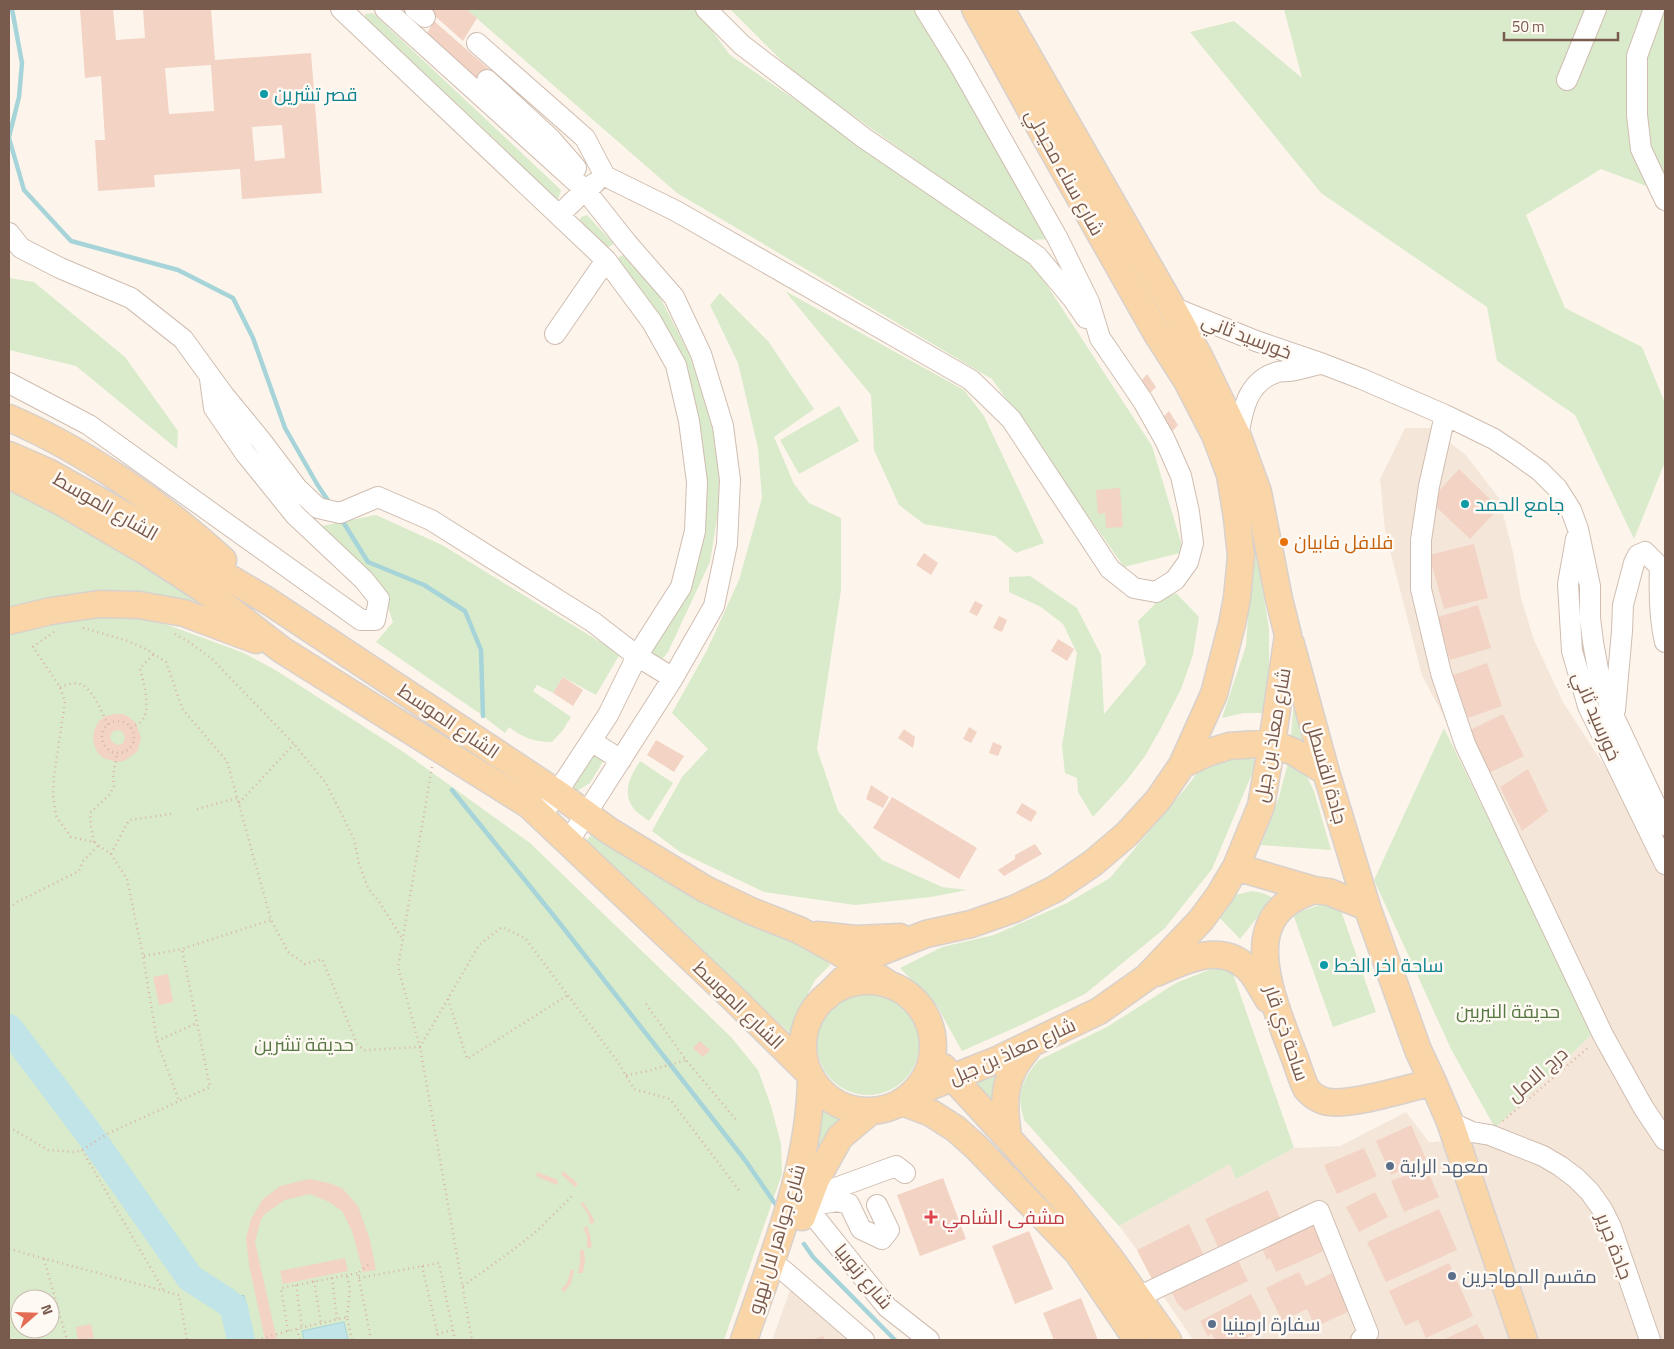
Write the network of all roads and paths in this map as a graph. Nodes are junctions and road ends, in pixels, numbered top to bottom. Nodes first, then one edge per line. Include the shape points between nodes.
1 (385, 9) edge
2 (706, 9) edge
3 (925, 9) edge
4 (975, 9) edge
5 (1001, 9) edge
6 (1596, 9) edge
7 (1654, 9) edge
8 (351, 12) edge
9 (477, 43) dead end
10 (487, 80) dead end
11 (1567, 80) dead end
12 (605, 176) junction
13 (585, 190) junction
14 (1665, 200) edge
15 (559, 215) junction
16 (9, 233) edge
17 (606, 260) junction
18 (1172, 307) junction
19 (555, 334) dead end
20 (1100, 338) junction
21 (1323, 364) junction
22 (209, 375) junction
23 (9, 383) edge
24 (1445, 415) junction
25 (9, 418) edge
26 (1238, 437) junction
27 (9, 455) edge
28 (9, 476) edge
29 (1578, 529) junction
30 (268, 601) junction
31 (9, 622) edge
32 (86, 624) dead end
33 (55, 631) dead end
34 (172, 632) dead end
35 (1288, 635) junction
36 (1665, 642) edge
37 (282, 650) junction
38 (154, 654) junction
39 (637, 656) junction
40 (674, 678) junction
41 (60, 687) junction
42 (1614, 717) junction
43 (108, 725) junction
44 (131, 728) junction
45 (590, 742) junction
46 (1272, 743) junction
47 (294, 744) junction
48 (435, 745) junction
49 (117, 753) junction
50 (621, 760) junction
51 (1182, 765) junction
52 (1326, 772) junction
53 (557, 793) junction
54 (237, 798) junction
55 (239, 804) junction
56 (197, 809) dead end
57 (171, 814) dead end
58 (587, 814) junction
59 (541, 817) junction
60 (1665, 825) edge
61 (94, 842) junction
62 (568, 842) junction
63 (98, 845) junction
64 (111, 854) junction
65 (1665, 864) edge
66 (1236, 867) junction
67 (1314, 890) junction
68 (9, 908) edge
69 (1367, 908) junction
70 (271, 920) junction
71 (800, 930) junction
72 (926, 934) junction
73 (403, 940) junction
74 (182, 949) junction
75 (143, 956) junction
76 (858, 965) junction
77 (1147, 977) junction
78 (890, 985) junction
79 (568, 995) junction
80 (826, 996) junction
81 (448, 999) junction
82 (646, 1004) dead end
83 (1278, 1016) junction
84 (197, 1023) junction
85 (1603, 1036) junction
86 (157, 1040) junction
87 (1031, 1044) junction
88 (420, 1047) junction
89 (933, 1056) junction
90 (686, 1060) junction
91 (626, 1075) junction
92 (810, 1075) junction
93 (954, 1078) junction
94 (1433, 1082) junction
95 (908, 1097) junction
96 (179, 1101) junction
97 (871, 1111) junction
98 (738, 1122) dead end
99 (1450, 1122) junction
100 (9, 1127) edge
101 (1490, 1135) junction
102 (1008, 1136) junction
103 (1665, 1140) edge
104 (82, 1150) junction
105 (905, 1173) dead end
106 (741, 1192) dead end
107 (574, 1194) dead end
108 (808, 1202) junction
109 (877, 1205) dead end
110 (9, 1249) edge
111 (44, 1258) junction
112 (368, 1265) dead end
113 (422, 1266) junction
114 (783, 1270) junction
115 (358, 1273) junction
116 (347, 1275) junction
117 (332, 1278) junction
118 (359, 1278) junction
119 (314, 1281) junction
120 (296, 1285) junction
121 (463, 1286) junction
122 (164, 1291) junction
123 (1138, 1297) junction
124 (347, 1317) junction
125 (337, 1319) junction
126 (321, 1323) junction
127 (302, 1328) junction
128 (297, 1329) junction
129 (453, 1330) junction
130 (288, 1331) junction
131 (437, 1334) junction
132 (67, 1340) edge
133 (187, 1340) edge
134 (257, 1340) edge
135 (300, 1340) edge
136 (352, 1340) edge
137 (371, 1340) edge
138 (438, 1340) edge
139 (455, 1340) edge
140 (472, 1340) edge
141 (744, 1340) edge
142 (760, 1340) edge
143 (864, 1340) edge
144 (929, 1340) edge
145 (1137, 1340) edge
146 (1168, 1340) edge
147 (1361, 1340) edge
148 (1524, 1340) edge
149 (1650, 1340) edge

1 - 13 street
2 - 20 street via 742,45 864,138 1037,256
3 - 20 street via 1058,239 1089,302
4 - 51 main road, شارع سناء محيدلي via 1186,381 1215,435 1230,474 1240,556 1237,598 1214,694
5 - 18 main road, شارع سناء محيدلي
6 - 11 street
7 - 14 street via 1637,56 1636,115 1641,150
8 - 15 street
9 - 12 street via 585,138
10 - 13 street via 556,144 579,171
12 - 13 street
12 - 20 street via 676,211 971,380 1011,419 1110,569 1134,588 1156,592 1175,580 1188,562 1193,543 1189,512 1181,476 1165,440
13 - 15 street
13 - 40 street via 674,296 701,354 723,426 730,480 727,544 714,606
15 - 17 street
16 - 22 street via 21,248 131,298 183,339
17 - 19 street
17 - 39 street via 652,322 676,365 689,421 697,482 695,531 680,587
18 - 21 street, خورسيد ثاني via 1256,342
18 - 26 main road, شارع معاذ بن جبل
21 - 24 street, خورسيد ثاني
21 - 26 street, خورسيد ثاني via 1275,373 1254,387 1247,398
22 - 23 street via 214,408 244,453 295,514 364,580 379,599 375,620 361,620 89,425
22 - 39 street via 297,488 318,508 340,513 378,497 431,520 593,622
24 - 29 street, خورسيد ثاني via 1494,440 1540,471 1557,488
24 - 85 street via 1421,540 1421,589 1441,673 1465,744
25 - 30 main road via 78,453 144,497 203,542
26 - 35 main road, شارع معاذ بن جبل via 1258,492
27 - 30 main road, الشارع الموسط via 48,472 128,517
28 - 37 main road, الشارع الموسط via 145,551 203,588
29 - 42 street, خورسيد ثاني via 1590,586 1590,618 1598,667
29 - 65 street, خورسيد ثاني via 1568,584 1572,651 1588,706
30 - 53 main road, الشارع الموسط
31 - 37 main road via 98,604 139,605 184,613
32 - 38 path via 76,626 128,641
33 - 41 path via 33,647
34 - 47 path via 212,659
35 - 46 main road, شارع معاذ بن جبل
35 - 52 main road, جادة القسطل
36 - 42 street via 1659,601 1660,567 1645,552 1638,555 1634,563 1623,605
37 - 48 main road, الشارع الموسط
38 - 44 path via 140,668 146,690 146,714
38 - 54 path via 166,662 183,710 227,761
39 - 40 street
39 - 45 street via 608,715
40 - 50 street
41 - 43 path via 83,684
41 - 61 path via 65,702 54,775 56,816 72,837
42 - 60 street, خورسيد ثاني
43 - 44 path via 122,722
43 - 49 path via 102,733 103,743 109,751
44 - 49 path via 132,744 125,752
45 - 50 street
45 - 53 street
46 - 51 main road via 1229,746
46 - 52 main road
46 - 66 main road, شارع معاذ بن جبل via 1261,806
47 - 55 path
47 - 73 path via 326,783 354,839 368,888
48 - 59 main road, الشارع الموسط via 529,805
48 - 73 path
49 - 61 path via 114,787 90,813
50 - 58 street
51 - 72 main road via 1158,800 1128,834 1062,884 1014,909 971,924
52 - 69 main road, جادة القسطل
53 - 58 main road, الشارع الموسط
53 - 59 street
54 - 55 path
54 - 56 path
55 - 70 path
57 - 64 path via 129,820
58 - 62 street
58 - 71 main road, الشارع الموسط via 610,832 705,889
59 - 62 main road, الشارع الموسط
61 - 63 path
62 - 92 main road, الشارع الموسط
63 - 64 path
63 - 68 path via 79,871
64 - 75 path via 127,879
66 - 67 main road
66 - 77 main road, شارع معاذ بن جبل via 1201,920
67 - 69 main road via 1329,892
67 - 83 main road, ساحة ذي قار via 1286,902 1268,928 1266,962
69 - 94 main road via 1418,1050
70 - 74 path
70 - 88 path via 288,952 305,964 322,959 356,1044 364,1050
71 - 72 main road via 821,936 856,939
71 - 76 main road, الشارع الموسط
72 - 76 main road via 894,945
73 - 88 path via 398,967
74 - 75 path
74 - 84 path
75 - 86 path
76 - 78 main road, الشارع الموسط
76 - 80 main road
77 - 83 main road via 1188,959 1209,954 1231,956 1251,972
77 - 87 main road, شارع معاذ بن جبل via 1100,1011
78 - 80 main road via 874,981 856,982
78 - 89 main road via 919,1005 933,1038
79 - 81 path via 467,1059
79 - 81 path via 525,938 502,927 479,945
79 - 91 path
80 - 92 main road via 813,1012 805,1032 804,1052
81 - 88 path
82 - 90 path
83 - 94 main road, ساحة ذي قار via 1307,1089 1320,1100 1334,1103 1381,1096
84 - 86 path
84 - 96 path via 210,1087
85 - 101 path, درج الامل
85 - 103 street
86 - 96 path
87 - 93 main road, شارع معاذ بن جبل
87 - 102 main road via 1013,1070 1006,1090
88 - 121 path
89 - 93 main road
89 - 95 main road via 923,1082
90 - 91 path
90 - 98 path
91 - 106 path via 634,1089 670,1099
92 - 97 main road via 819,1089 834,1101 852,1109
92 - 141 main road, شارع جواهر لال نهرو via 811,1099 794,1194
93 - 95 main road, شارع معاذ بن جبل
93 - 102 main road
94 - 99 main road
95 - 97 main road via 887,1109
95 - 145 main road via 956,1129 976,1147 1078,1253
96 - 104 path via 107,1134
97 - 108 main road, شارع جواهر لال نهرو via 840,1137 816,1180
99 - 101 street, جادة جرير via 1472,1132
99 - 148 main road
100 - 104 path via 48,1150
101 - 149 street, جادة جرير via 1543,1156 1576,1178 1590,1192 1611,1227
102 - 123 main road via 1060,1195
104 - 122 path
105 - 108 street via 896,1166
107 - 121 path via 538,1230
108 - 109 street via 849,1204 862,1229 882,1239 889,1230
108 - 114 main road, شارع جواهر لال نهرو
108 - 144 street, شارع زنوبيا via 887,1307
110 - 111 path
111 - 122 path
111 - 132 path
112 - 115 path
113 - 118 path
113 - 129 path via 439,1263
113 - 131 path
114 - 142 main road, شارع جواهر لال نهرو
114 - 143 street
115 - 116 path
115 - 118 path
116 - 117 path
116 - 124 path via 350,1289
117 - 119 path
117 - 125 path
118 - 137 path
119 - 120 path
119 - 126 path
120 - 127 path
120 - 130 path via 281,1288
121 - 140 path
122 - 133 path via 179,1296
123 - 146 main road
123 - 147 street via 1319,1211 1368,1333
124 - 125 path
124 - 136 path
125 - 126 path
126 - 127 path
127 - 128 path
128 - 130 path
128 - 135 path
129 - 131 path
129 - 139 path
130 - 134 path
131 - 138 path

